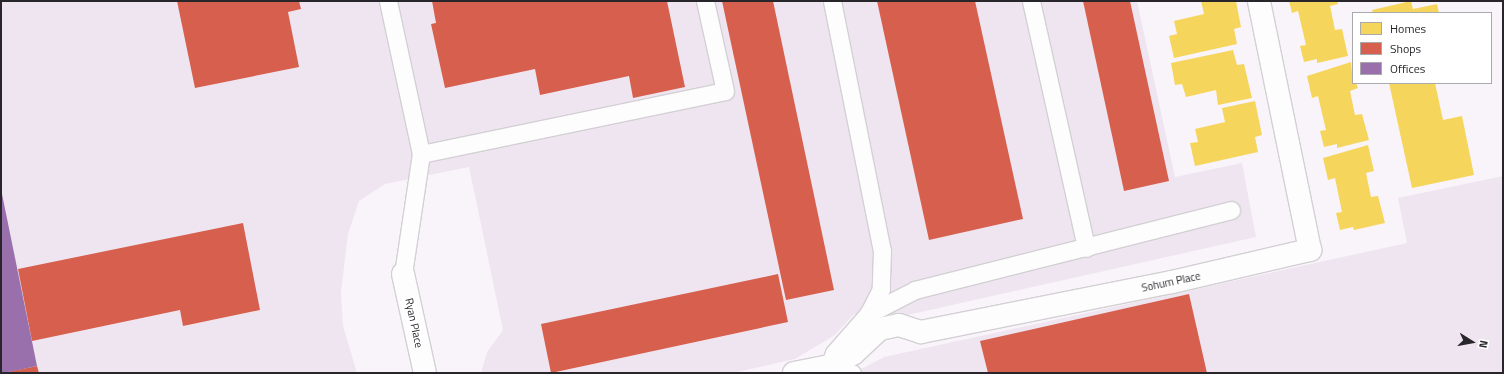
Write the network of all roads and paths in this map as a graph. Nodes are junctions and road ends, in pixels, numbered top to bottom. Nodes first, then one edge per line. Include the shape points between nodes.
1 (388, 1) edge
2 (705, 1) edge
3 (832, 1) edge
4 (1032, 1) edge
5 (1259, 1) edge
6 (421, 154) junction
7 (1231, 210) dead end
8 (1086, 248) junction
9 (403, 274) joint
10 (868, 314) junction
11 (829, 366) junction
12 (425, 373) edge
13 (794, 373) edge
14 (852, 373) edge

1 - 6 lane
2 - 6 lane via 725,91
3 - 10 lane via 882,251 881,289
4 - 8 lane
5 - 11 street, Sohum Place via 1310,250 1172,282 921,332 899,325 880,329 853,354
6 - 9 lane
7 - 8 lane
8 - 10 lane via 915,290
9 - 12 street, Ryan Place
10 - 11 lane via 834,353
11 - 13 street, Sohum Place
11 - 14 lane

